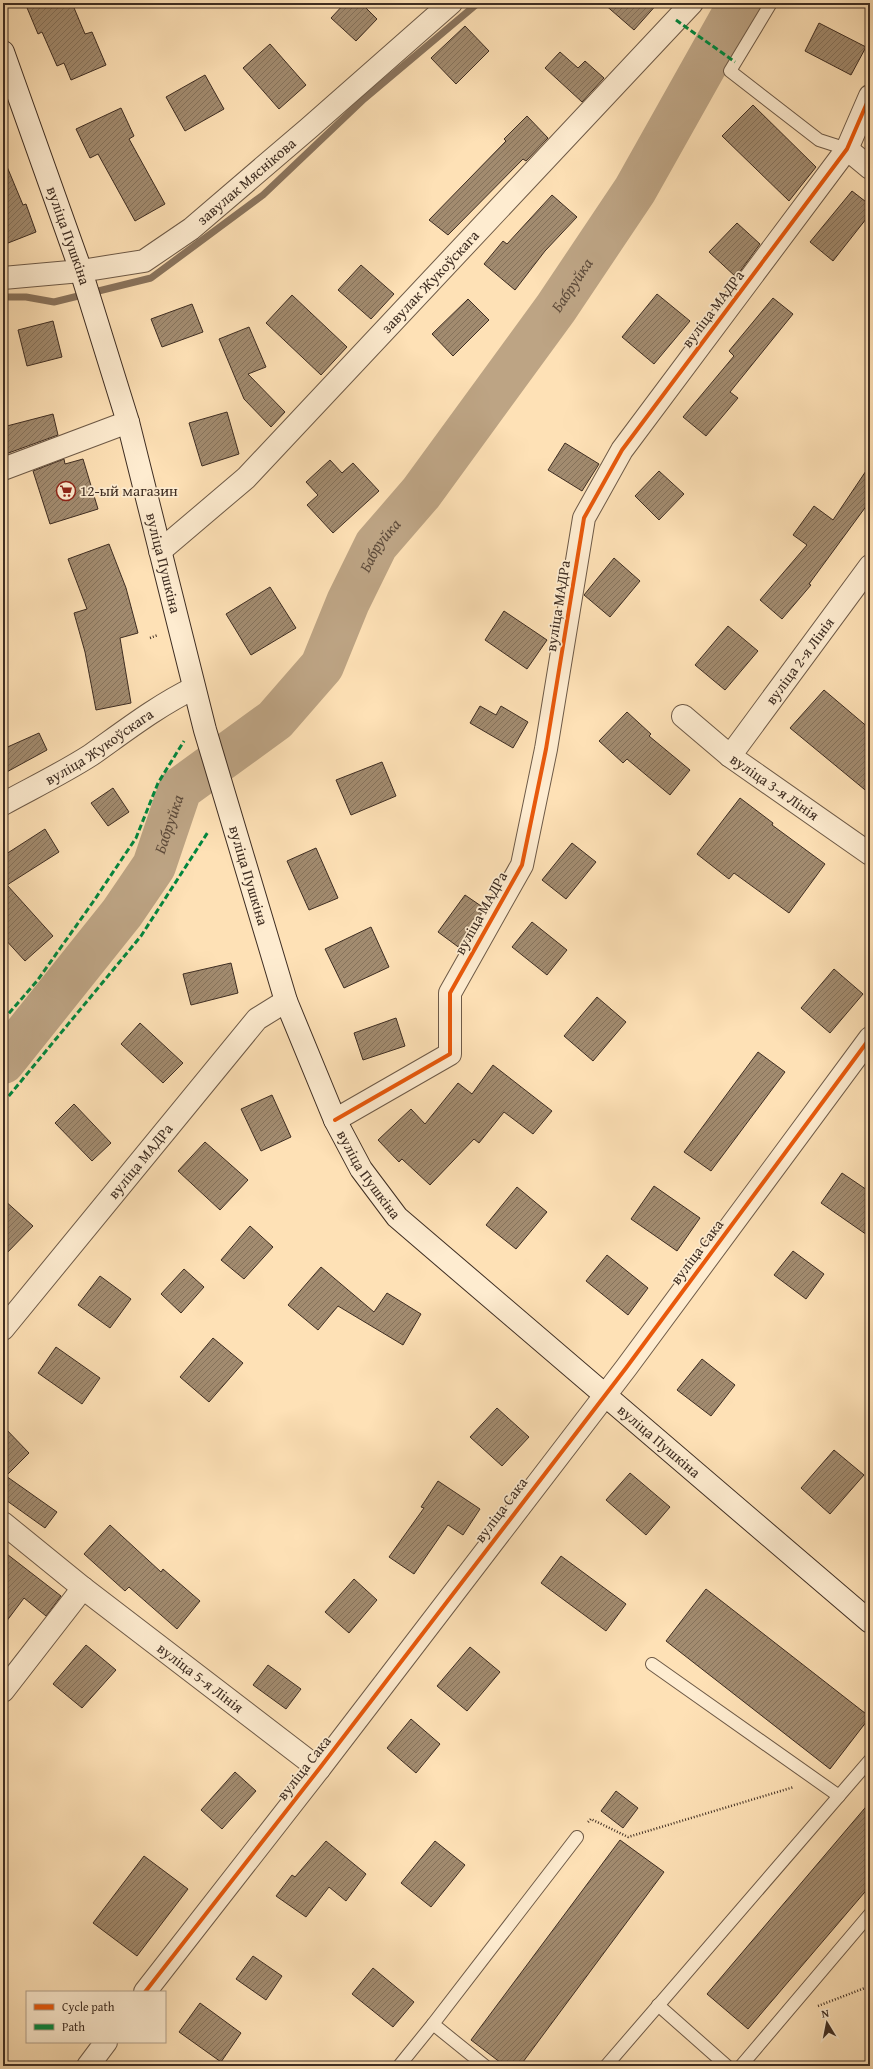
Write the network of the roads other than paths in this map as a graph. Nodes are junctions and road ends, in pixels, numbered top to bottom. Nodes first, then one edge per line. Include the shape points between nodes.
1 (450, 3) edge
2 (692, 3) edge
3 (771, 3) edge
4 (3, 52) edge
5 (870, 96) edge
6 (847, 149) junction
7 (870, 168) edge
8 (83, 277) junction
9 (3, 278) edge
10 (128, 422) junction
11 (3, 469) edge
12 (160, 552) junction
13 (870, 566) edge
14 (194, 688) junction
15 (682, 716) dead end
16 (730, 756) junction
17 (3, 804) edge
18 (870, 854) edge
19 (286, 1001) junction
20 (870, 1038) edge
21 (335, 1120) junction
22 (3, 1329) edge
23 (605, 1394) junction
24 (3, 1523) edge
25 (83, 1588) junction
26 (870, 1622) edge
27 (652, 1664) dead end
28 (3, 1690) edge
29 (870, 1760) edge
30 (319, 1769) junction
31 (839, 1796) junction
32 (577, 1837) road end
33 (870, 1914) edge
34 (146, 1991) edge
35 (658, 2005) junction
36 (433, 2024) junction
37 (105, 2043) edge
38 (88, 2066) edge
39 (399, 2066) edge
40 (485, 2066) edge
41 (606, 2066) edge
42 (727, 2066) edge
43 (741, 2066) edge

1 - 8 street, завулак Мяснікова via 191,229 144,261
2 - 12 street, завулак Жукоўскага via 246,478
3 - 6 lane via 730,71 818,140
4 - 8 street, вуліца Пушкіна
5 - 6 street, вуліца МАДРа
6 - 7 street
6 - 21 street, вуліца МАДРа via 622,450 584,518 546,749 522,865 450,993 450,1054
8 - 9 street, завулак Мяснікова
8 - 10 street, вуліца Пушкіна
10 - 11 street
10 - 12 street, вуліца Пушкіна
12 - 14 street, вуліца Пушкіна
13 - 16 street, вуліца 2-я Лінія
14 - 17 street, вуліца Жукоўскага via 171,699 90,755
14 - 19 street, вуліца Пушкіна via 231,821
15 - 16 street, вуліца 3-я Лінія
16 - 18 street, вуліца 3-я Лінія
19 - 21 street, вуліца Пушкіна
19 - 22 street, вуліца МАДРа via 257,1019
20 - 23 street, вуліца Сака
21 - 23 street, вуліца Пушкіна via 361,1169 397,1217
23 - 26 street, вуліца Пушкіна
23 - 30 street, вуліца Сака
24 - 25 street, вуліца 5-я Лінія
25 - 28 street
25 - 30 street, вуліца 5-я Лінія
27 - 31 lane
29 - 31 lane
30 - 34 street, вуліца Сака
31 - 35 lane
32 - 36 lane
33 - 43 lane
35 - 41 lane
35 - 42 lane
36 - 39 lane
36 - 40 lane
37 - 38 street

